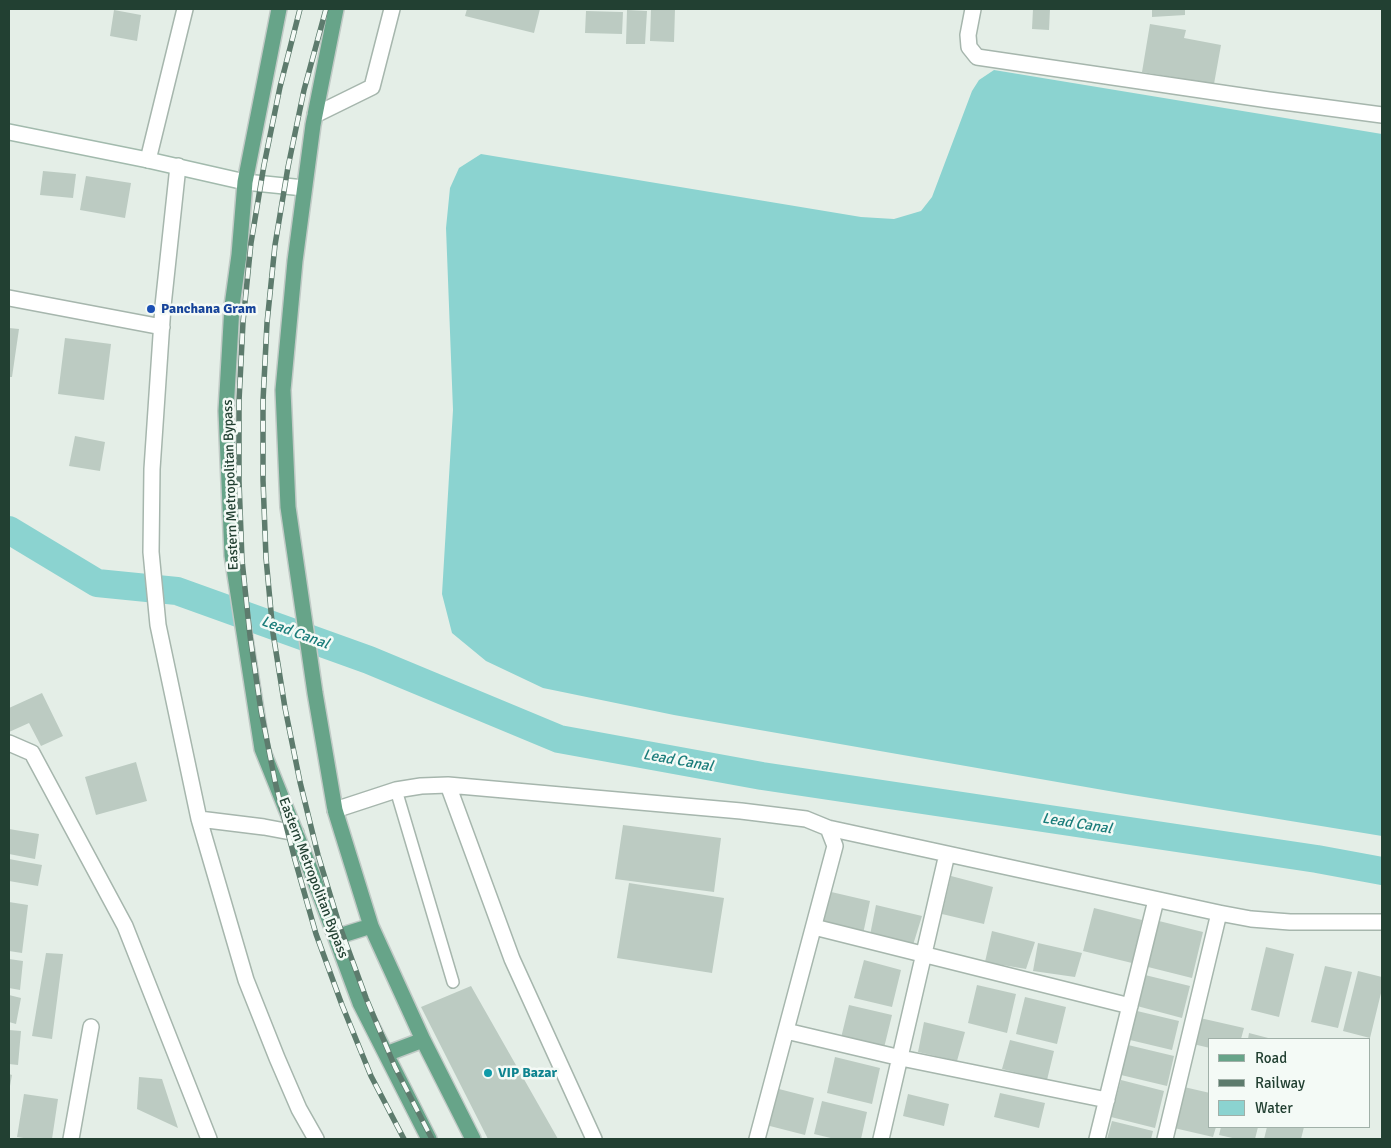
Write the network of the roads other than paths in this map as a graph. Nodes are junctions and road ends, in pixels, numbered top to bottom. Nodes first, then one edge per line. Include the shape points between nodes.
1 (185, 9) edge
2 (279, 9) edge
3 (336, 9) edge
4 (392, 9) edge
5 (973, 9) edge
6 (315, 115) junction
7 (1382, 115) edge
8 (9, 132) edge
9 (148, 160) junction
10 (178, 166) junction
11 (245, 182) junction
12 (304, 188) junction
13 (9, 298) edge
14 (162, 327) junction
15 (9, 743) edge
16 (448, 785) junction
17 (396, 790) junction
18 (335, 810) junction
19 (199, 819) junction
20 (828, 828) junction
21 (296, 834) junction
22 (947, 854) junction
23 (1156, 900) junction
24 (1219, 913) junction
25 (1382, 922) edge
26 (371, 926) junction
27 (814, 928) junction
28 (336, 937) junction
29 (924, 955) junction
30 (453, 982) dead end
31 (1130, 1006) junction
32 (91, 1027) dead end
33 (786, 1031) junction
34 (423, 1040) junction
35 (386, 1054) junction
36 (901, 1058) junction
37 (1107, 1100) junction
38 (71, 1139) edge
39 (209, 1139) edge
40 (316, 1139) edge
41 (429, 1139) edge
42 (473, 1139) edge
43 (594, 1139) edge
44 (757, 1139) edge
45 (881, 1139) edge
46 (1097, 1139) edge
47 (1165, 1139) edge

1 - 9 street
2 - 11 main road, Eastern Metropolitan Bypass
3 - 6 main road
4 - 6 street via 372,87
5 - 7 street via 969,48 977,58
6 - 12 main road
8 - 9 street
9 - 10 street
10 - 11 street
10 - 14 street
11 - 12 street
11 - 21 main road, Eastern Metropolitan Bypass via 232,306 226,411 232,555 262,749
12 - 18 main road via 283,390 288,507
13 - 14 street
14 - 19 street via 152,469 151,552 158,625
15 - 39 street via 32,753 125,926
16 - 17 street
16 - 20 street via 769,814 806,819
16 - 43 street via 512,959
17 - 18 street
17 - 30 lane
18 - 26 main road
19 - 21 street
19 - 40 street via 246,980 299,1109
20 - 22 street
20 - 27 street via 835,846
21 - 28 main road, Eastern Metropolitan Bypass
22 - 23 street
22 - 29 street
23 - 24 street
23 - 31 street
24 - 25 street via 1290,922
24 - 47 street
26 - 28 main road
26 - 34 main road
27 - 29 street
27 - 33 street
28 - 35 main road, Eastern Metropolitan Bypass via 360,1003
29 - 31 street
29 - 36 street
31 - 37 street
32 - 38 street
33 - 36 street
33 - 44 street
34 - 35 main road
34 - 42 main road
35 - 41 main road, Eastern Metropolitan Bypass
36 - 37 street
36 - 45 street
37 - 46 street

